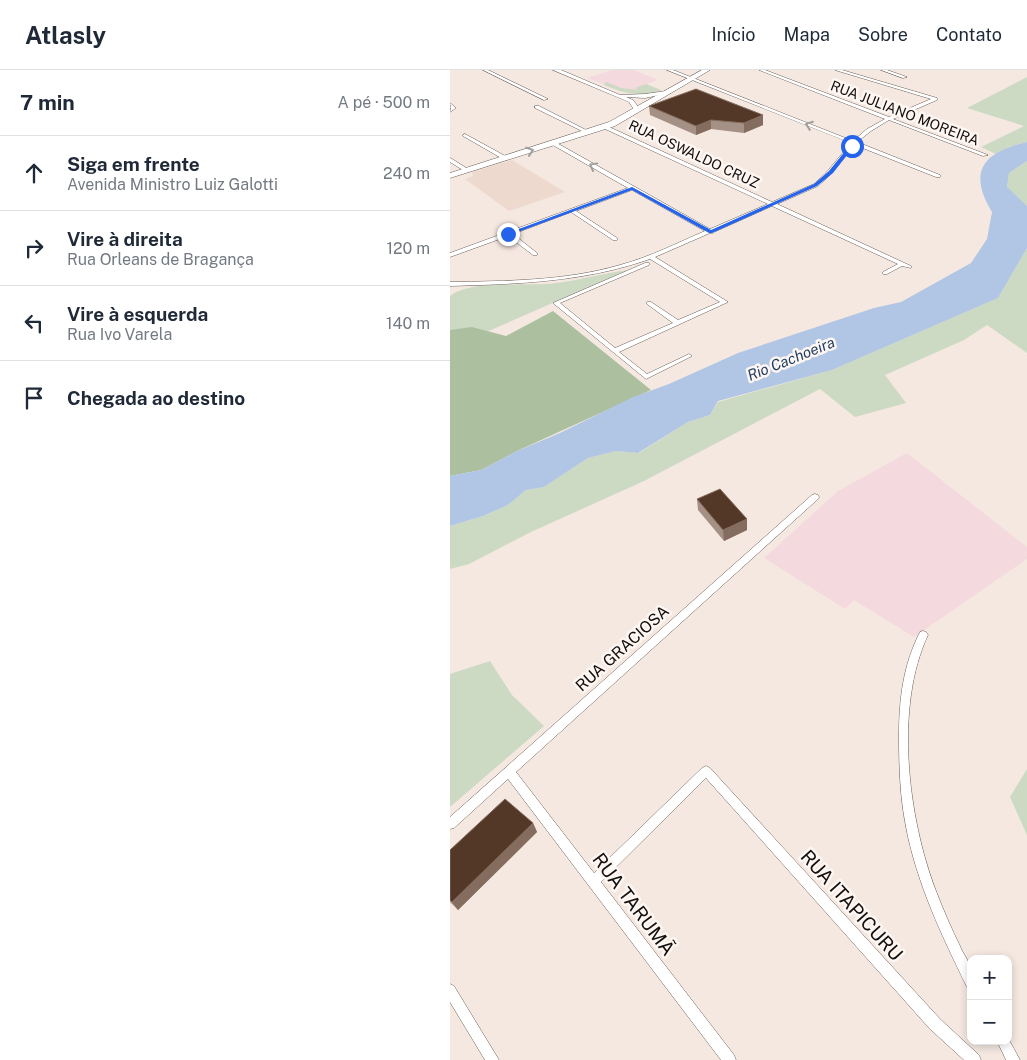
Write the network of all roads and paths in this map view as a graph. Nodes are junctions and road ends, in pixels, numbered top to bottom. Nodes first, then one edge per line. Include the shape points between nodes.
1 (485, 70) edge
2 (556, 70) edge
3 (669, 70) edge
4 (707, 70) edge
5 (761, 70) edge
6 (837, 70) edge
7 (883, 70) edge
8 (905, 77) dead end
9 (692, 79) junction
10 (666, 93) junction
11 (616, 94) junction
12 (546, 99) dead end
13 (450, 104) edge
14 (536, 107) dead end
15 (450, 111) edge
16 (633, 113) junction
17 (891, 120) junction
18 (605, 127) junction
19 (588, 132) junction
20 (465, 136) dead end
21 (553, 143) junction
22 (854, 143) junction
23 (985, 155) dead end
24 (505, 158) junction
25 (450, 160) edge
26 (468, 170) junction
27 (450, 176) edge
28 (938, 176) dead end
29 (632, 188) junction
30 (773, 204) junction
31 (571, 210) junction
32 (711, 232) junction
33 (508, 234) junction
34 (615, 239) dead end
35 (450, 254) edge
36 (535, 254) dead end
37 (654, 259) junction
38 (902, 264) junction
39 (909, 267) dead end
40 (885, 273) dead end
41 (450, 284) edge
42 (649, 303) dead end
43 (678, 323) junction
44 (615, 351) junction
45 (689, 356) dead end
46 (815, 497) dead end
47 (923, 635) dead end
48 (508, 771) junction
49 (450, 824) edge
50 (593, 882) junction
51 (967, 975) edge
52 (450, 990) edge
53 (1005, 1045) edge
54 (492, 1060) edge
55 (729, 1060) edge
56 (974, 1060) edge
57 (1013, 1060) edge

1 - 12 street
2 - 11 street
3 - 9 street
4 - 9 main road
5 - 17 street, RUA JULIANO MOREIRA
6 - 17 street via 935,99
7 - 8 street
9 - 10 main road
22 -> 9 street
10 - 11 street via 645,96
10 - 16 main road
11 - 16 street via 633,102 636,108
13 - 15 street via 454,108
14 - 19 street
16 - 18 main road
17 - 22 street via 865,133
17 - 23 street, RUA JULIANO MOREIRA
18 - 19 main road
18 - 30 street, RUA OSWALDO CRUZ
19 - 21 main road
20 - 24 street
24 -> 21 main road
29 -> 21 street
22 - 28 street
22 - 30 street via 821,181
24 - 26 main road
25 - 26 street
26 - 27 main road
29 - 31 street
29 - 32 street
30 - 32 street
30 - 38 street, RUA OSWALDO CRUZ
31 - 33 street
31 - 34 street
32 - 37 street
33 - 35 street
33 - 36 street
37 - 41 street via 564,279
37 - 43 street via 725,302
37 - 44 street via 556,304
38 - 39 street, RUA OSWALDO CRUZ
38 - 40 street
42 - 43 street
43 - 44 street
44 - 45 street via 646,377
46 - 48 street, RUA GRACIOSA
47 - 51 street via 914,653 906,690 903,750 908,812 926,883
48 - 49 street, RUA GRACIOSA
48 - 50 street, RUA TARUMÃ
50 - 55 street, RUA TARUMÃ
50 - 56 street, RUA ITAPICURU via 706,771 935,1024
52 - 54 street
53 - 57 street

